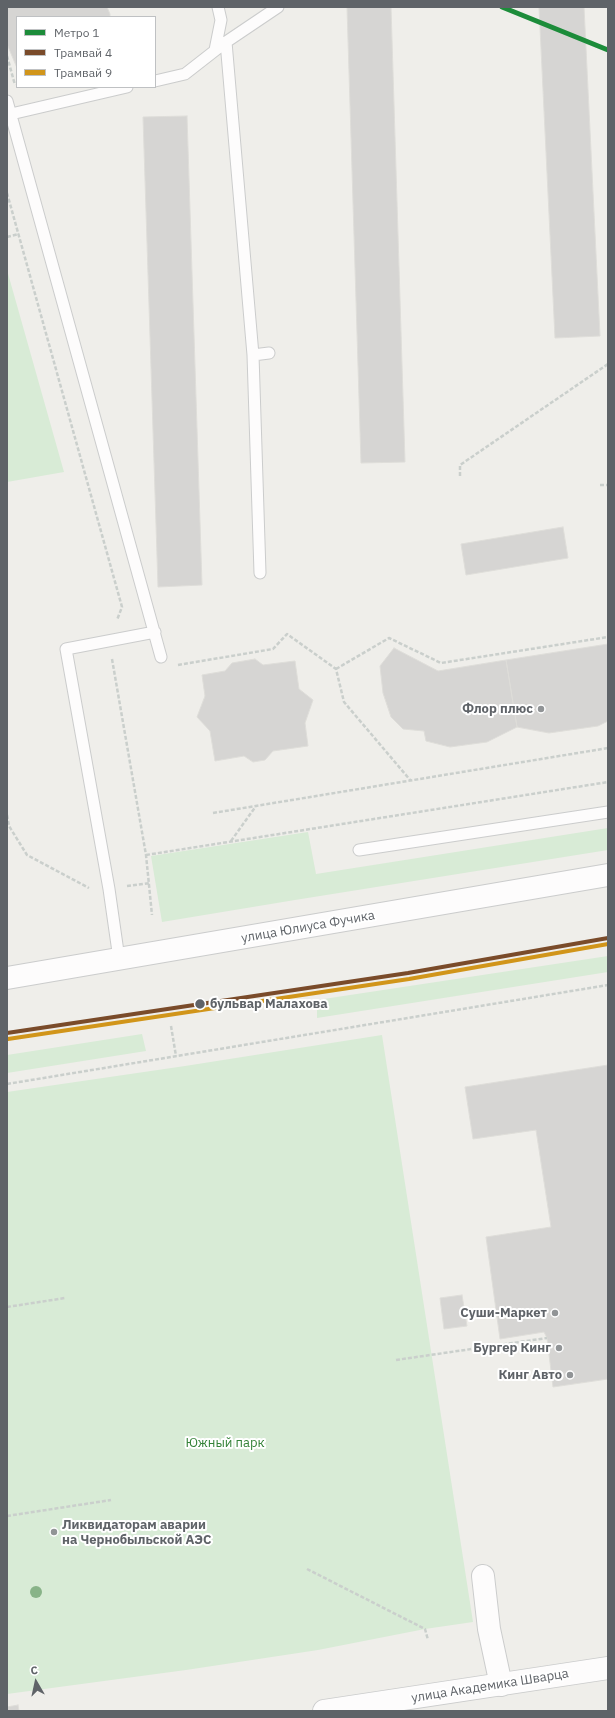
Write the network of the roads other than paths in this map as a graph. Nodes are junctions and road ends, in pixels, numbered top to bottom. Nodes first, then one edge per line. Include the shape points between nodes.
1 (218, 7) edge
2 (278, 7) edge
3 (226, 42) junction
4 (215, 50) junction
5 (156, 81) edge
6 (123, 88) edge
7 (7, 101) edge
8 (11, 114) junction
9 (269, 352) dead end
10 (253, 355) junction
11 (260, 573) dead end
12 (155, 632) junction
13 (161, 657) dead end
14 (608, 812) edge
15 (359, 850) dead end
16 (608, 875) edge
17 (120, 959) junction
18 (7, 978) edge
19 (483, 1576) dead end
20 (608, 1668) edge
21 (500, 1685) junction
22 (324, 1711) edge

1 - 4 lane via 221,20
2 - 3 lane
3 - 4 lane
3 - 10 lane
4 - 5 lane via 185,74
6 - 8 lane
7 - 8 lane
8 - 12 lane
9 - 10 lane
10 - 11 lane
12 - 13 lane
12 - 17 lane via 66,649
14 - 15 lane
16 - 17 street, улица Юлиуса Фучика
17 - 18 street, улица Юлиуса Фучика
19 - 21 street via 489,1628
20 - 21 street, улица Академика Шварца
21 - 22 street, улица Академика Шварца

